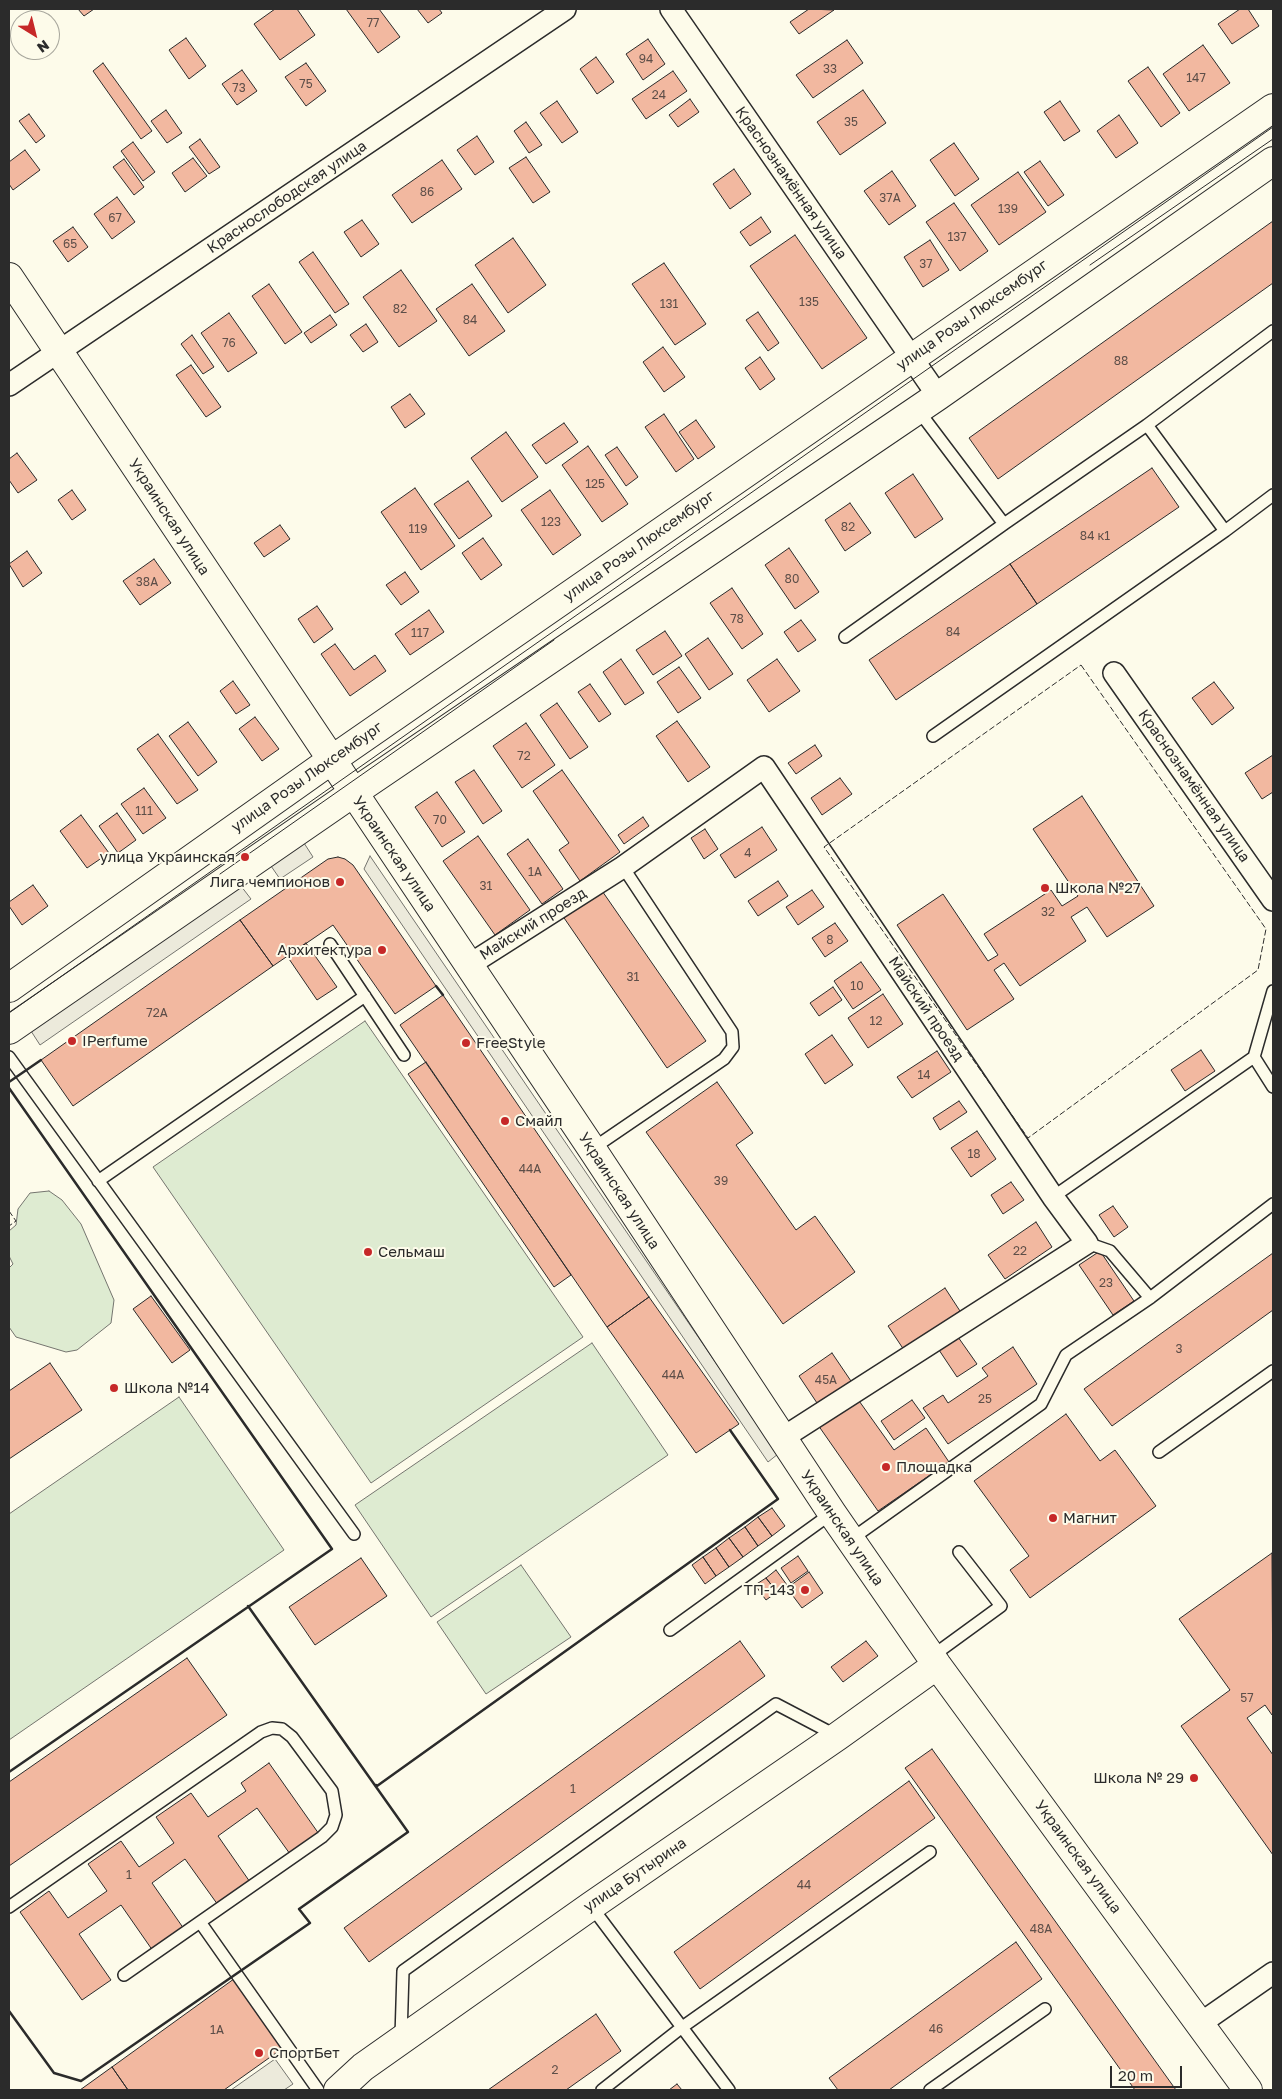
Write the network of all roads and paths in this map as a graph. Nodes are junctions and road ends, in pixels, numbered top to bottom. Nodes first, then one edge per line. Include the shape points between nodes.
1 (565, 9) edge
2 (671, 9) edge
3 (1273, 108) edge
4 (1273, 162) edge
5 (9, 277) edge
6 (1273, 332) edge
7 (59, 350) junction
8 (912, 357) junction
9 (9, 385) edge
10 (928, 403) junction
11 (1147, 424) junction
12 (1273, 495) edge
13 (1004, 524) junction
14 (1225, 531) junction
15 (845, 637) dead end
16 (1114, 673) dead end
17 (933, 736) dead end
18 (330, 760) junction
19 (353, 793) junction
20 (623, 866) junction
21 (1273, 900) edge
22 (330, 944) dead end
23 (468, 965) junction
24 (9, 988) edge
25 (1273, 991) edge
26 (365, 996) junction
27 (9, 1030) edge
28 (404, 1055) dead end
29 (9, 1056) edge
30 (1254, 1058) junction
31 (1273, 1088) edge
32 (592, 1149) junction
33 (98, 1180) junction
34 (1052, 1197) junction
35 (1273, 1204) edge
36 (1086, 1243) junction
37 (1150, 1298) junction
38 (1273, 1371) edge
39 (781, 1439) junction
40 (1159, 1452) dead end
41 (832, 1514) junction
42 (354, 1534) dead end
43 (850, 1540) junction
44 (959, 1552) dead end
45 (670, 1630) dead end
46 (934, 1661) junction
47 (838, 1736) junction
48 (930, 1852) dead end
49 (591, 1906) junction
50 (9, 1907) edge
51 (200, 1922) junction
52 (1273, 1972) edge
53 (124, 1975) dead end
54 (1045, 2009) dead end
55 (1201, 2023) junction
56 (681, 2028) junction
57 (400, 2042) junction
58 (318, 2090) edge
59 (338, 2090) edge
60 (602, 2090) edge
61 (729, 2090) edge
62 (930, 2090) edge
63 (1248, 2090) edge

1 - 7 street, Краснослободская улица
2 - 8 street, Краснознамённая улица
3 - 8 street, улица Розы Люксембург
4 - 10 street
5 - 7 street, Украинская улица
6 - 11 lane
7 - 9 street, Краснослободская улица
7 - 18 street, Украинская улица
8 - 10 street, Краснознамённая улица
8 - 18 street, улица Розы Люксембург
10 - 13 lane
10 - 19 street
11 - 13 lane
11 - 14 lane
12 - 14 lane
13 - 15 lane
14 - 17 lane
16 - 21 street, Краснознамённая улица
18 - 19 street, Украинская улица
18 - 24 street, улица Розы Люксембург
19 - 23 street, Украинская улица
19 - 27 street
20 - 23 street, Майский проезд
20 - 32 lane via 732,1032 734,1046 724,1059
20 - 34 street, Майский проезд via 764,767
22 - 26 lane
23 - 32 street, Украинская улица
25 - 30 lane
26 - 28 lane
26 - 33 lane
29 - 33 lane
30 - 31 lane
30 - 34 lane
32 - 39 street, Украинская улица
33 - 42 lane
34 - 36 street, Майский проезд
35 - 37 lane
36 - 37 lane via 1110,1251
36 - 39 street
37 - 43 lane via 1066,1355 1041,1404
38 - 40 lane
39 - 41 street, Украинская улица
41 - 43 street, Украинская улица
41 - 45 lane
43 - 46 street, Украинская улица
44 - 46 lane via 1001,1606
46 - 47 street, улица Бутырина
46 - 55 street, Украинская улица
47 - 49 street, улица Бутырина
47 - 57 lane via 776,1704 403,1971
48 - 56 lane
49 - 56 lane
49 - 57 street, улица Бутырина
50 - 51 lane via 261,1732 282,1729 292,1737 332,1791 336,1815 332,1827
51 - 53 lane
51 - 58 lane
52 - 55 street
54 - 62 lane
55 - 63 street, Украинская улица
56 - 60 lane
56 - 61 lane
57 - 59 street, улица Бутырина via 363,2067

